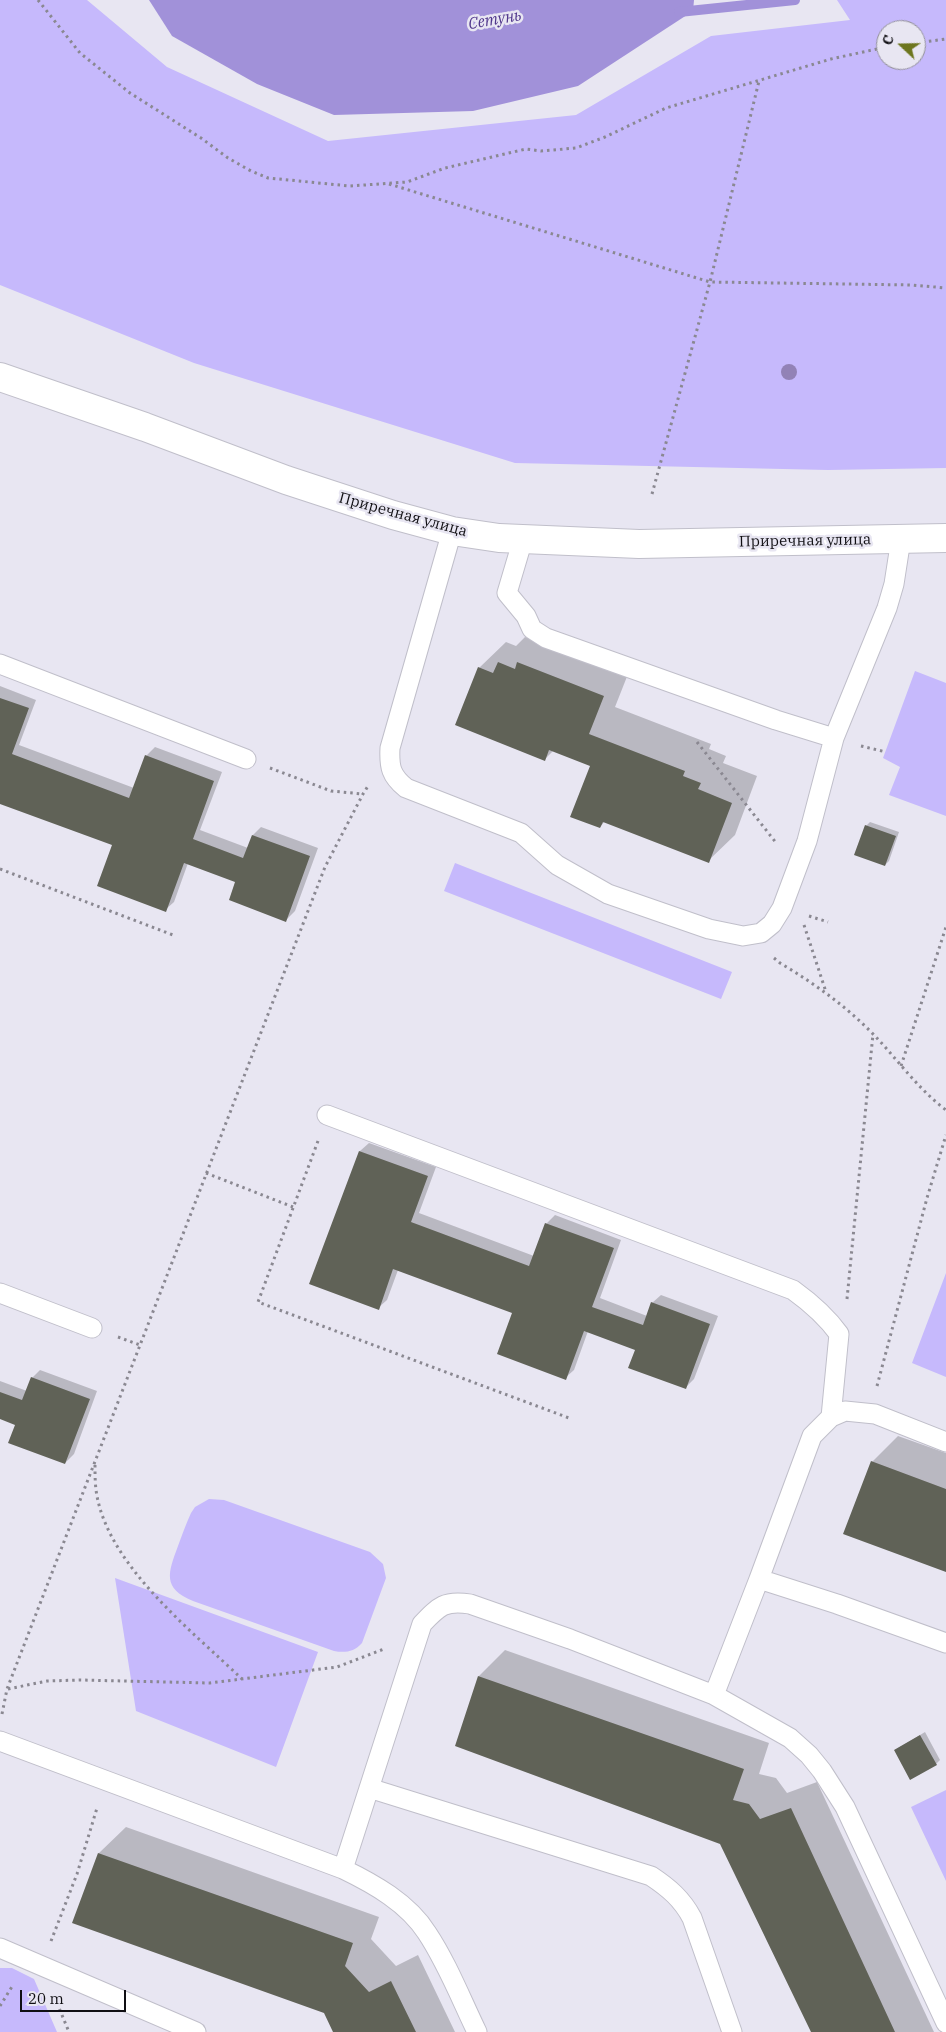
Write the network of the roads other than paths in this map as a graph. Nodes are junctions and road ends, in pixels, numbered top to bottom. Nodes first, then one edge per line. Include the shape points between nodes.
1 (0, 377) edge
2 (452, 531) junction
3 (946, 538) edge
4 (523, 539) junction
5 (902, 539) junction
6 (0, 664) edge
7 (834, 738) junction
8 (246, 759) road end
9 (327, 1115) road end
10 (0, 1293) edge
11 (92, 1328) dead end
12 (831, 1417) junction
13 (946, 1442) edge
14 (758, 1579) junction
15 (946, 1643) edge
16 (714, 1696) junction
17 (0, 1740) edge
18 (369, 1788) junction
19 (343, 1869) junction
20 (0, 1948) edge
21 (946, 2024) edge
22 (196, 2032) edge
23 (477, 2032) edge
24 (732, 2032) edge

1 - 2 street, Приречная улица via 286,480
2 - 4 street, Приречная улица
2 - 7 lane via 391,742 389,761 396,780 406,788 521,833 557,865 608,894 710,929 743,936 761,933 772,924 782,908 807,842
3 - 5 street, Приречная улица
4 - 5 street, Приречная улица via 639,544
4 - 7 lane via 507,593 532,629 546,638
5 - 7 lane via 887,608
6 - 8 lane
9 - 12 lane via 793,1290 816,1307 839,1334
10 - 11 lane
12 - 13 lane via 845,1411 875,1414
12 - 14 lane via 812,1436
14 - 15 lane
14 - 16 lane
16 - 18 lane via 570,1639 470,1604 453,1602 435,1610 422,1624
16 - 21 lane via 790,1738 822,1771 845,1807
17 - 19 lane
18 - 19 lane
18 - 24 lane via 652,1876 670,1888 692,1918
19 - 23 lane via 375,1884 405,1908 427,1932
20 - 22 lane

